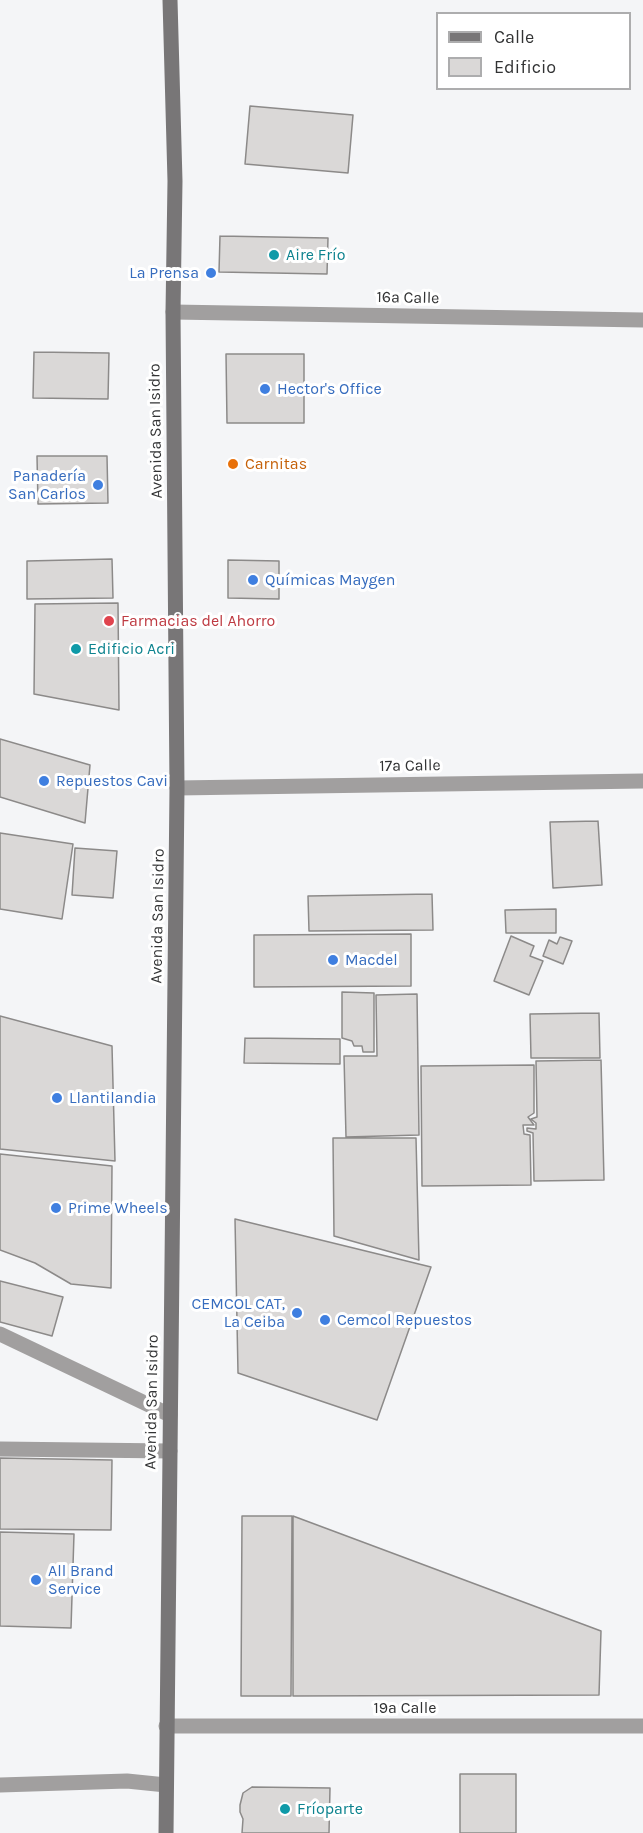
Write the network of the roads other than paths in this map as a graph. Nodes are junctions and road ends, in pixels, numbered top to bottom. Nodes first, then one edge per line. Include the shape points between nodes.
1 (170, 0) edge
2 (173, 312) junction
3 (643, 320) edge
4 (643, 781) edge
5 (177, 788) junction
6 (0, 1334) edge
7 (170, 1415) junction
8 (0, 1449) edge
9 (170, 1451) junction
10 (166, 1726) junction
11 (643, 1726) edge
12 (0, 1785) edge
13 (166, 1785) junction
14 (166, 1833) edge

1 - 2 street, Avenida San Isidro via 175,181
2 - 3 street, 16a Calle
2 - 5 street, Avenida San Isidro
4 - 5 street, 17a Calle
5 - 7 street, Avenida San Isidro
6 - 7 street
7 - 9 street, Avenida San Isidro
8 - 9 street
9 - 10 street, Avenida San Isidro
10 - 11 street, 19a Calle
10 - 13 street, Avenida San Isidro
12 - 13 street via 127,1781
13 - 14 street, Avenida San Isidro

